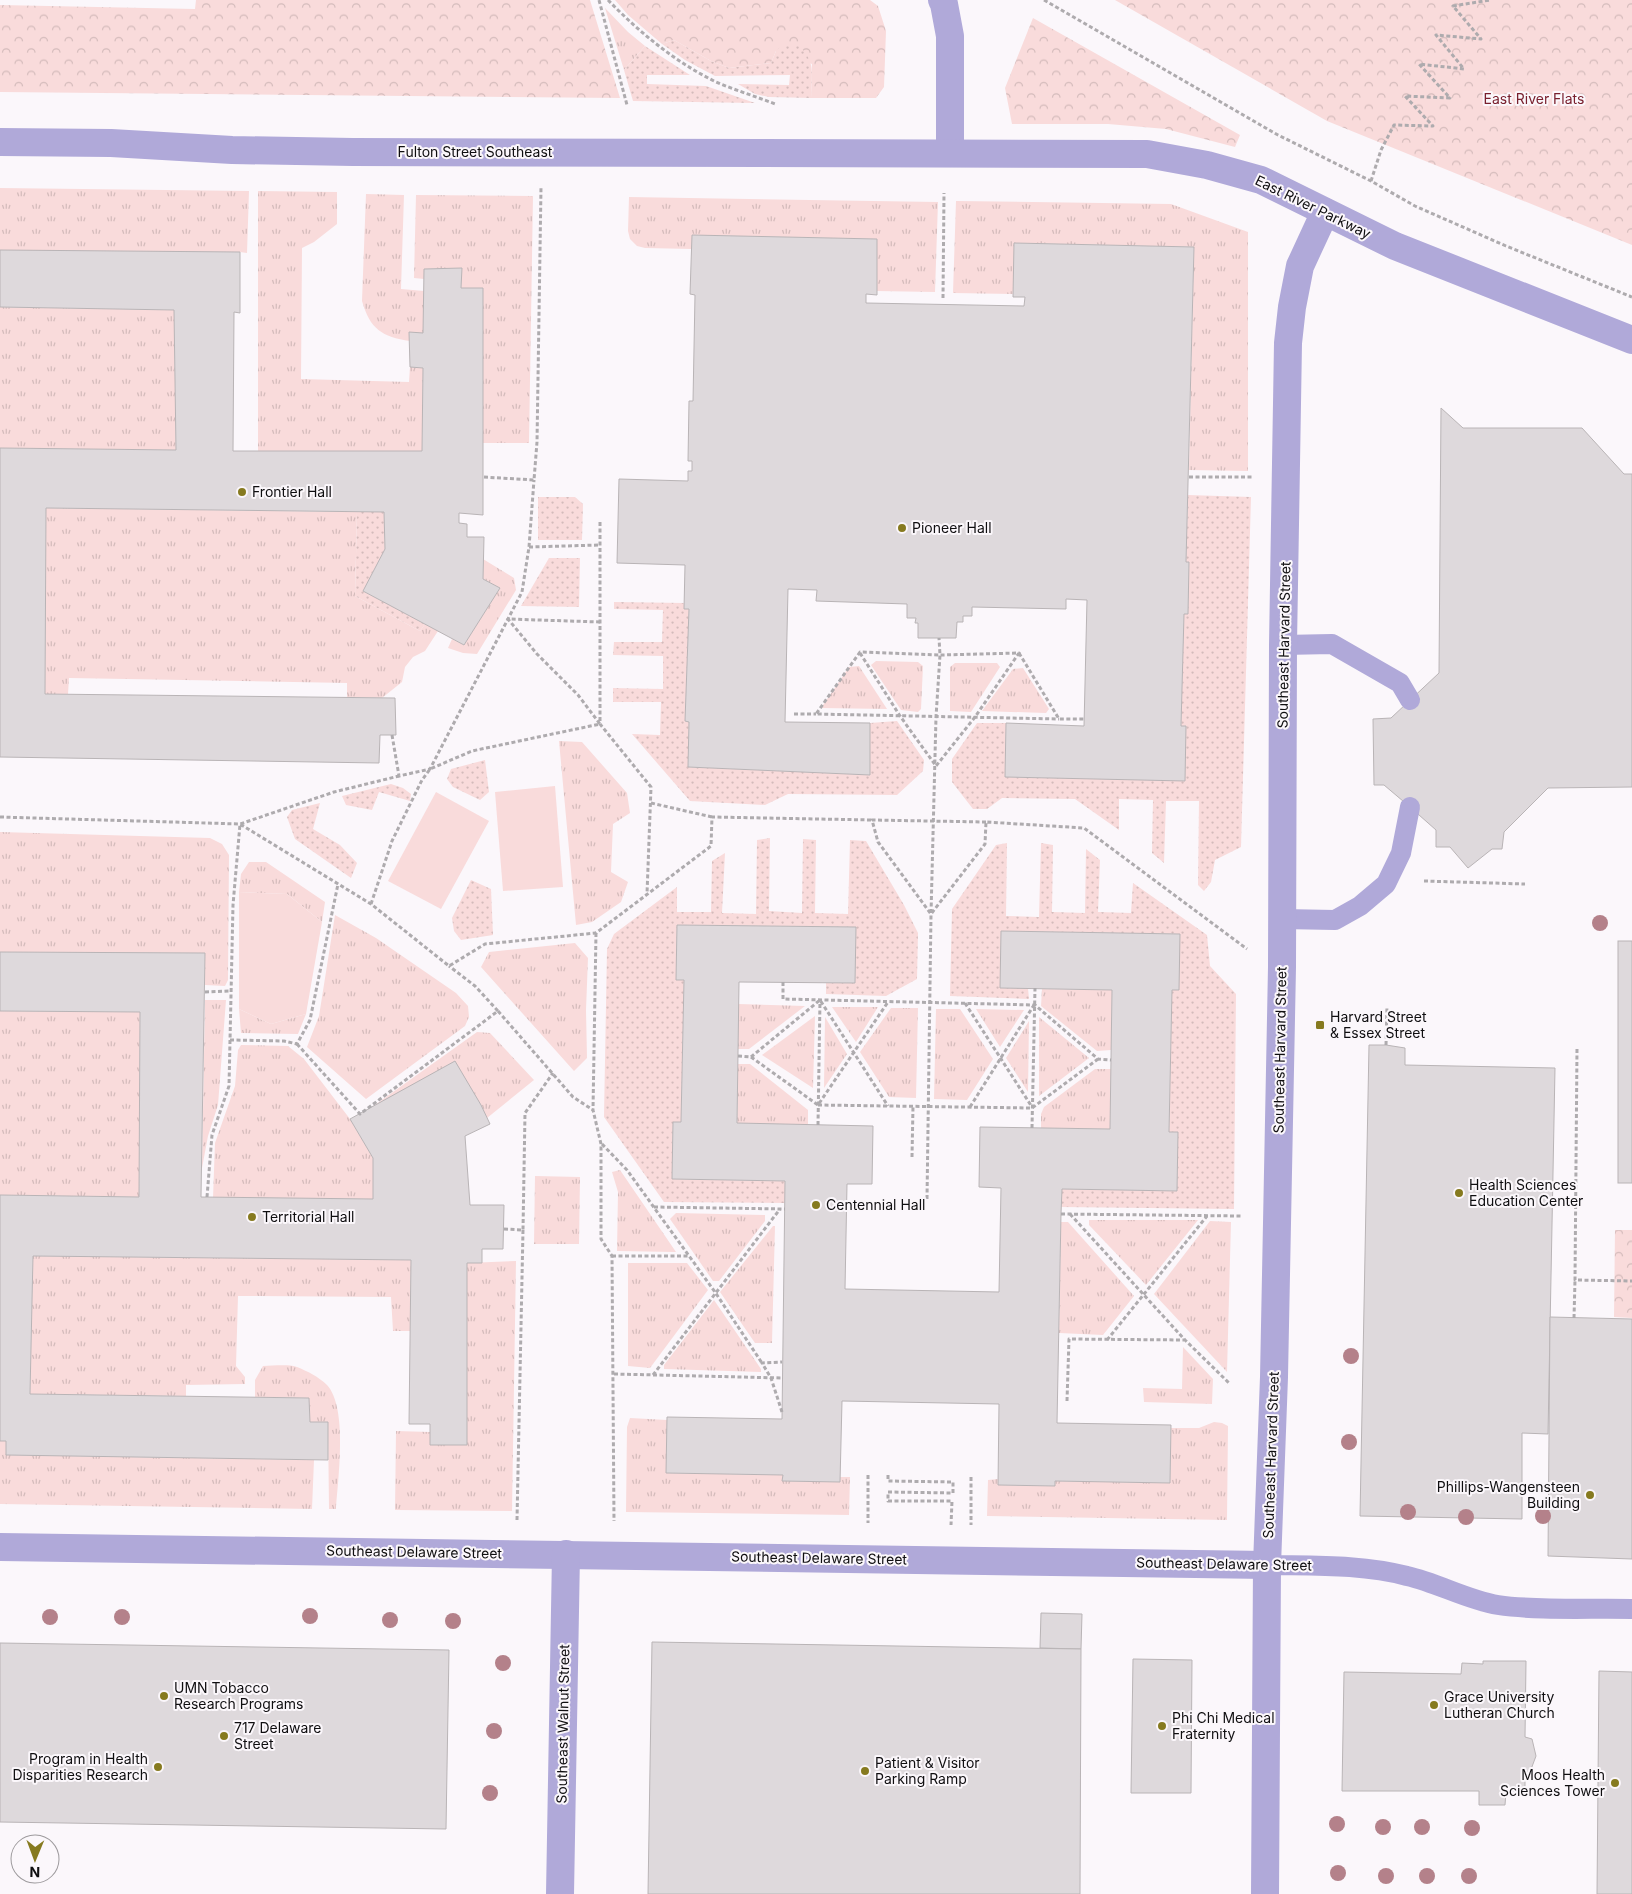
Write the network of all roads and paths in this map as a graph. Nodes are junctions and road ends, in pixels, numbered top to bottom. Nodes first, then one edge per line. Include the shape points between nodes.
1 (599, 0) edge
2 (608, 0) edge
3 (942, 0) edge
4 (1044, 0) edge
5 (1490, 0) edge
6 (775, 104) dead end
7 (628, 105) dead end
8 (0, 142) edge
9 (950, 153) junction
10 (1371, 181) junction
11 (541, 187) dead end
12 (944, 193) dead end
13 (1325, 212) junction
14 (943, 298) dead end
15 (1632, 298) edge
16 (1632, 340) edge
17 (484, 477) dead end
18 (1189, 477) dead end
19 (1258, 477) dead end
20 (534, 480) junction
21 (600, 522) dead end
22 (600, 545) junction
23 (529, 547) junction
24 (508, 619) junction
25 (600, 622) junction
26 (939, 638) dead end
27 (1283, 645) junction
28 (860, 652) junction
29 (1019, 653) junction
30 (940, 655) junction
31 (1410, 700) dead end
32 (794, 714) dead end
33 (816, 714) junction
34 (900, 716) junction
35 (936, 717) junction
36 (975, 717) junction
37 (1059, 719) junction
38 (1084, 719) dead end
39 (600, 724) junction
40 (392, 735) dead end
41 (936, 766) junction
42 (430, 769) junction
43 (399, 776) junction
44 (651, 803) junction
45 (1410, 807) dead end
46 (0, 817) edge
47 (712, 817) junction
48 (872, 820) junction
49 (934, 821) junction
50 (986, 822) junction
51 (240, 824) junction
52 (1424, 881) dead end
53 (338, 884) junction
54 (1525, 884) dead end
55 (647, 894) junction
56 (371, 904) junction
57 (931, 914) junction
58 (1282, 919) junction
59 (596, 934) junction
60 (1247, 948) dead end
61 (449, 966) junction
62 (783, 982) dead end
63 (1035, 988) dead end
64 (231, 991) junction
65 (205, 992) dead end
66 (820, 1000) junction
67 (888, 1001) junction
68 (930, 1002) junction
69 (965, 1003) junction
70 (1035, 1005) junction
71 (1387, 1006) dead end
72 (498, 1011) junction
73 (230, 1040) junction
74 (297, 1044) junction
75 (1386, 1045) dead end
76 (1577, 1049) dead end
77 (854, 1052) junction
78 (738, 1056) dead end
79 (751, 1057) junction
80 (1001, 1059) junction
81 (1098, 1059) junction
82 (1111, 1060) dead end
83 (553, 1073) junction
84 (818, 1105) junction
85 (888, 1106) junction
86 (913, 1106) junction
87 (928, 1108) junction
88 (970, 1108) junction
89 (1032, 1108) junction
90 (593, 1110) junction
91 (818, 1125) dead end
92 (1032, 1128) dead end
93 (601, 1144) junction
94 (912, 1157) dead end
95 (207, 1198) dead end
96 (927, 1199) dead end
97 (653, 1206) junction
98 (780, 1209) junction
99 (785, 1209) dead end
100 (1061, 1214) dead end
101 (1070, 1214) junction
102 (1207, 1216) junction
103 (1240, 1216) dead end
104 (504, 1229) dead end
105 (522, 1230) junction
106 (612, 1256) junction
107 (689, 1256) junction
108 (1575, 1280) junction
109 (1632, 1281) edge
110 (715, 1292) junction
111 (1144, 1295) junction
112 (1574, 1318) dead end
113 (1107, 1340) junction
114 (1185, 1340) junction
115 (782, 1362) dead end
116 (762, 1364) junction
117 (614, 1374) junction
118 (653, 1375) junction
119 (771, 1378) junction
120 (782, 1378) dead end
121 (1229, 1383) dead end
122 (1067, 1401) dead end
123 (782, 1412) dead end
124 (868, 1475) dead end
125 (888, 1475) dead end
126 (971, 1477) dead end
127 (517, 1520) dead end
128 (614, 1521) dead end
129 (868, 1524) dead end
130 (951, 1525) dead end
131 (971, 1525) dead end
132 (0, 1547) edge
133 (566, 1554) junction
134 (1267, 1565) junction
135 (1632, 1609) edge
136 (560, 1894) edge
137 (1265, 1894) edge

1 - 7 path
2 - 6 path via 656,45 684,63 714,81
3 - 9 street via 950,36
4 - 10 path via 1278,135
5 - 10 path via 1454,6 1481,39 1436,35 1464,69 1419,64 1450,98 1406,96 1433,126 1394,125 1381,150
8 - 9 street, Fulton Street Southeast via 353,152
9 - 13 street, East River Parkway via 1147,154 1207,165 1261,180
10 - 15 path via 1415,206
11 - 20 path
12 - 14 path
13 - 16 street, East River Parkway via 1395,246
13 - 27 street, Southeast Harvard Street via 1300,266 1288,343
17 - 20 path
18 - 19 path
20 - 23 path
21 - 22 path
22 - 23 path
22 - 25 path
23 - 24 path via 522,592
24 - 25 path
24 - 39 path via 578,695
24 - 42 path
25 - 39 path
26 - 30 path
27 - 31 lane via 1332,644 1400,683
27 - 58 street, Southeast Harvard Street
28 - 30 path
28 - 33 path
28 - 34 path
29 - 30 path
29 - 36 path
29 - 37 path
30 - 35 path
32 - 33 path
33 - 34 path
34 - 35 path
34 - 41 path
35 - 36 path
35 - 41 path
36 - 37 path
36 - 41 path
37 - 38 path
39 - 42 path via 472,751
39 - 44 path via 650,788
40 - 43 path
41 - 49 path
42 - 43 path
42 - 56 path via 392,841
43 - 51 path via 334,792
44 - 47 path
44 - 55 path
45 - 58 lane via 1401,853 1386,884 1360,906 1335,920
46 - 51 path
47 - 48 path
47 - 55 path via 711,846
48 - 49 path
48 - 57 path via 878,842
49 - 50 path
49 - 57 path
50 - 57 path via 985,844
50 - 60 path via 1084,828
51 - 53 path
51 - 64 path
52 - 54 path
53 - 56 path
53 - 74 path via 310,1020
55 - 59 path
56 - 61 path
57 - 68 path
58 - 134 street, Southeast Harvard Street via 1274,1377
59 - 61 path via 485,944
59 - 90 path
61 - 72 path via 475,986
62 - 66 path via 783,999
63 - 70 path
64 - 65 path
64 - 73 path
66 - 67 path
66 - 77 path
66 - 79 path
66 - 84 path
67 - 68 path
67 - 77 path
68 - 69 path
68 - 87 path
69 - 70 path
69 - 80 path
70 - 80 path
70 - 81 path
70 - 89 path
71 - 75 path
72 - 74 path via 360,1114
72 - 83 path
73 - 74 path
73 - 95 path via 228,1086 212,1135
76 - 108 path
77 - 84 path
77 - 85 path
78 - 79 path
79 - 84 path
80 - 88 path
80 - 89 path
81 - 82 path
81 - 89 path
83 - 90 path via 573,1097
83 - 105 path via 525,1113
84 - 85 path
84 - 91 path
85 - 86 path
86 - 87 path
86 - 94 path
87 - 88 path
87 - 96 path
88 - 89 path
89 - 92 path
90 - 93 path
93 - 97 path via 627,1170
93 - 106 path via 601,1239
97 - 98 path
97 - 107 path
98 - 99 path
98 - 110 path
100 - 101 path
101 - 102 path
101 - 111 path
102 - 103 path
102 - 111 path
104 - 105 path
105 - 127 path
106 - 107 path
106 - 117 path
107 - 110 path
108 - 109 path
108 - 112 path
110 - 116 path
110 - 118 path
111 - 113 path
111 - 114 path
113 - 114 path
113 - 122 path via 1069,1339
114 - 121 path
115 - 116 path
116 - 119 path
117 - 118 path
117 - 128 path
118 - 119 path
119 - 120 path
119 - 123 path
124 - 129 path
125 - 130 path via 888,1481 953,1482 953,1492 888,1492 888,1501 952,1501
126 - 131 path
132 - 133 street, Southeast Delaware Street
133 - 134 street, Southeast Delaware Street
133 - 136 street, Southeast Walnut Street
134 - 135 lane, Southeast Delaware Street via 1386,1571 1512,1607
134 - 137 street, Southeast Harvard Street

